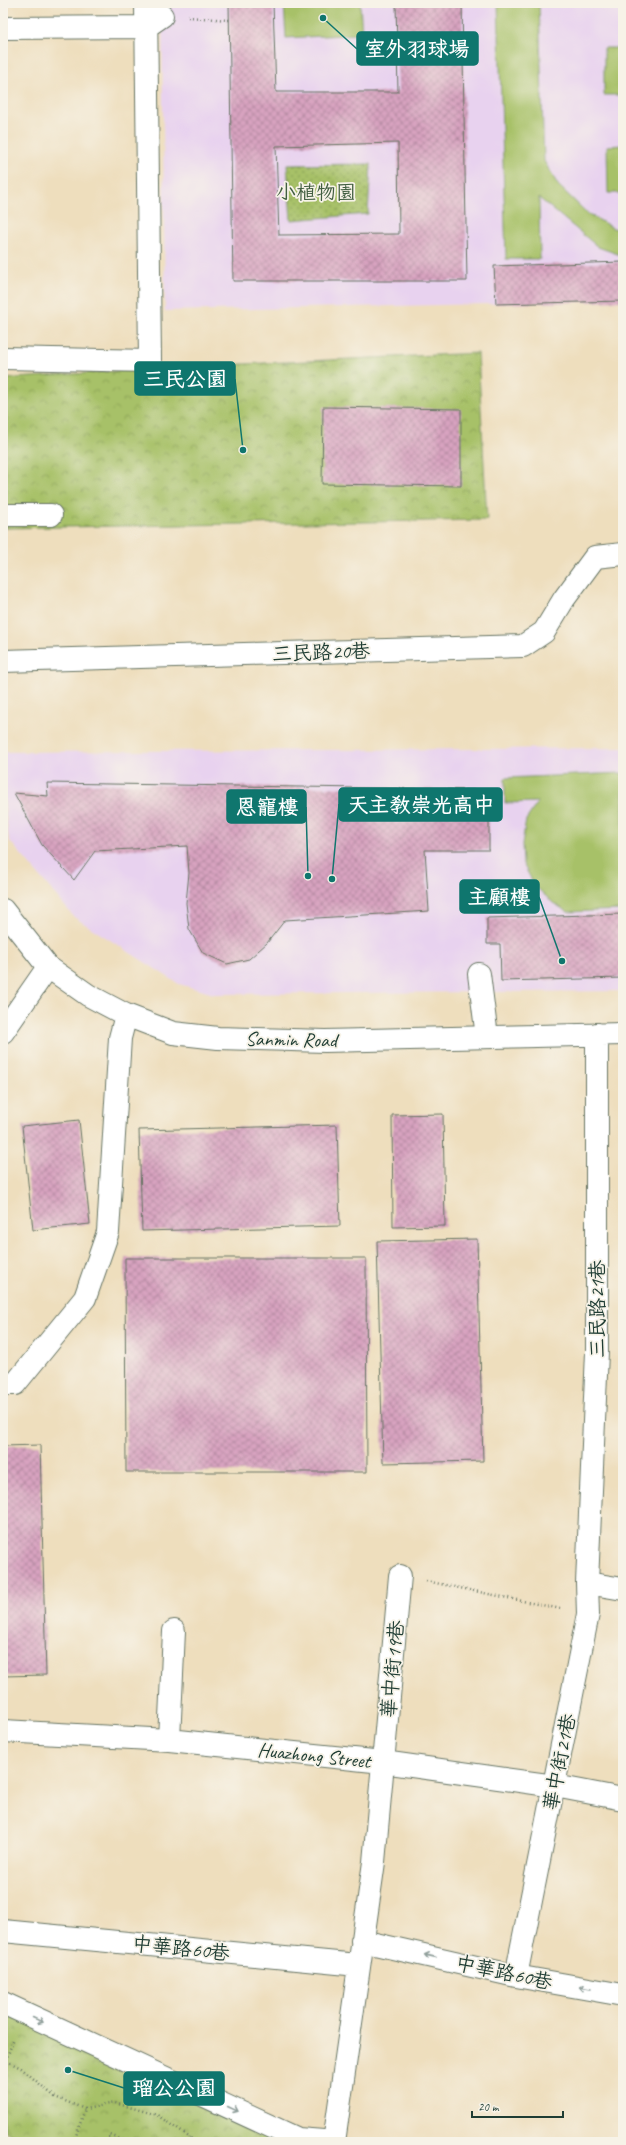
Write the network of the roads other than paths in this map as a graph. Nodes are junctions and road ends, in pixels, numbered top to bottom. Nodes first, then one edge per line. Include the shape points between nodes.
1 (151, 15) edge
2 (3, 28) edge
3 (3, 358) edge
4 (51, 515) dead end
5 (3, 516) edge
6 (623, 554) edge
7 (3, 661) edge
8 (3, 910) edge
9 (48, 967) junction
10 (479, 974) dead end
11 (13, 1001) edge
12 (126, 1015) junction
13 (3, 1032) edge
14 (597, 1034) junction
15 (623, 1034) edge
16 (487, 1037) junction
17 (3, 1384) edge
18 (400, 1576) road end
19 (587, 1583) junction
20 (623, 1589) edge
21 (174, 1631) dead end
22 (3, 1731) edge
23 (169, 1740) junction
24 (383, 1762) junction
25 (555, 1786) junction
26 (623, 1799) edge
27 (3, 1931) edge
28 (362, 1941) junction
29 (358, 1965) junction
30 (516, 1976) junction
31 (623, 1994) edge
32 (3, 2003) edge
33 (335, 2142) edge

1 - 2 street
1 - 3 street via 150,361
4 - 5 street
6 - 7 street, 三民路20巷 via 595,557 544,632 523,646
8 - 9 street, Sanmin Road
9 - 11 street
9 - 12 street, Sanmin Road via 88,995
10 - 16 street
11 - 13 street
12 - 16 street, Sanmin Road via 173,1032 218,1038 325,1041
12 - 17 street via 120,1038 108,1232 85,1298 15,1384
14 - 15 street, Sanmin Road
14 - 16 street, Sanmin Road
14 - 19 street, 三民路21巷 via 597,1352
18 - 24 street, 華中街19巷
19 - 20 street
19 - 25 street, 華中街21巷 via 588,1614
21 - 23 street
22 - 23 street, Huazhong Street
23 - 24 street, Huazhong Street
24 - 25 street, Huazhong Street
24 - 28 street, 華中街19巷 via 374,1862
25 - 26 street, Huazhong Street
25 - 30 street, 華中街21巷
27 - 29 street, 中華路60巷
28 - 29 street, 華中街19巷
30 -> 28 street, 中華路60巷
29 - 33 street, 華中街19巷 via 352,2029
31 -> 30 street, 中華路60巷
32 -> 33 street via 298,2139

